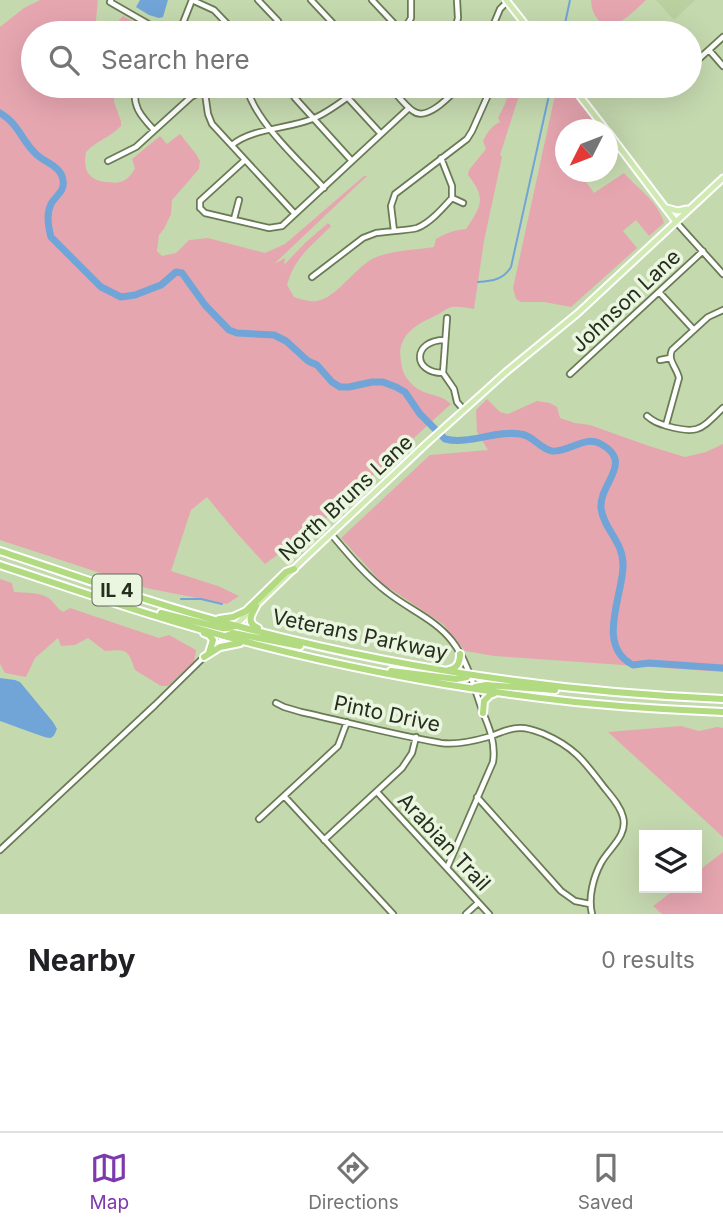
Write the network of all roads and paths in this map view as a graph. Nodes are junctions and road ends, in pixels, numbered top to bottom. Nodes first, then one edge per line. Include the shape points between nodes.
1 (192, 0) edge
2 (258, 0) edge
3 (311, 0) edge
4 (372, 0) edge
5 (411, 0) edge
6 (457, 0) edge
7 (111, 1) edge
8 (507, 1) edge
9 (144, 21) edge
10 (184, 21) edge
11 (225, 21) edge
12 (278, 21) edge
13 (329, 21) edge
14 (392, 21) edge
15 (409, 21) edge
16 (457, 21) edge
17 (495, 21) edge
18 (523, 21) edge
19 (723, 37) edge
20 (709, 50) junction
21 (702, 56) edge
22 (723, 66) edge
23 (135, 98) edge
24 (190, 98) edge
25 (206, 98) edge
26 (250, 98) edge
27 (295, 98) edge
28 (346, 98) edge
29 (348, 98) edge
30 (400, 98) edge
31 (446, 98) edge
32 (486, 98) edge
33 (581, 98) edge
34 (409, 108) junction
35 (314, 119) junction
36 (598, 119) edge
37 (270, 130) junction
38 (155, 131) junction
39 (381, 134) junction
40 (232, 145) junction
41 (618, 145) edge
42 (442, 158) junction
43 (245, 160) junction
44 (108, 161) dead end
45 (352, 161) junction
46 (723, 178) edge
47 (324, 188) junction
48 (452, 198) junction
49 (239, 200) dead end
50 (463, 203) dead end
51 (664, 206) junction
52 (690, 208) junction
53 (295, 214) junction
54 (234, 219) junction
55 (676, 222) junction
56 (394, 231) junction
57 (703, 251) junction
58 (720, 265) edge
59 (723, 274) edge
60 (312, 277) dead end
61 (659, 292) junction
62 (723, 310) edge
63 (447, 318) dead end
64 (694, 330) junction
65 (445, 340) junction
66 (670, 358) junction
67 (660, 360) dead end
68 (443, 373) junction
69 (570, 374) dead end
70 (723, 408) edge
71 (464, 410) junction
72 (647, 416) dead end
73 (666, 425) junction
74 (331, 534) junction
75 (0, 551) edge
76 (0, 565) edge
77 (294, 569) junction
78 (121, 604) junction
79 (256, 606) junction
80 (150, 614) junction
81 (211, 619) junction
82 (236, 626) junction
83 (226, 636) junction
84 (247, 642) junction
85 (320, 647) junction
86 (330, 649) junction
87 (460, 654) junction
88 (206, 655) junction
89 (355, 667) junction
90 (440, 671) junction
91 (469, 676) junction
92 (474, 689) junction
93 (581, 690) junction
94 (496, 692) junction
95 (723, 699) edge
96 (276, 703) dead end
97 (723, 712) edge
98 (483, 713) junction
99 (347, 722) junction
100 (492, 736) junction
101 (416, 737) junction
102 (377, 792) junction
103 (284, 796) junction
104 (477, 797) junction
105 (259, 819) dead end
106 (324, 840) junction
107 (0, 850) edge
108 (447, 867) junction
109 (478, 902) junction
110 (590, 904) junction
111 (393, 914) edge
112 (466, 914) edge
113 (489, 914) edge
114 (592, 914) edge

1 - 10 street
1 - 11 street via 214,10
2 - 12 street
3 - 13 street
4 - 14 street
5 - 15 street
6 - 16 street
7 - 9 street
8 - 17 street
8 - 18 main road
19 - 20 street
20 - 21 street
20 - 22 street
23 - 38 street via 138,111
24 - 38 street
25 - 40 street via 209,119
26 - 37 street
27 - 35 street
28 - 35 street
29 - 39 street
30 - 34 street
31 - 34 street via 423,114
32 - 42 street via 469,135
33 - 36 main road
34 - 39 street
35 - 37 street
35 - 45 street
37 - 40 street
37 - 47 street
38 - 44 street
39 - 45 street
40 - 43 street
41 - 51 main road
42 - 48 street
42 - 56 street via 395,194 391,206
43 - 53 street
43 - 54 street via 200,201 198,210
45 - 47 street
46 - 52 main road, North Bruns Lane
47 - 53 street
48 - 50 street
48 - 56 street via 421,226
49 - 54 street
51 - 52 main road via 672,211
51 - 55 main road
52 - 55 main road, North Bruns Lane
53 - 54 street via 275,228
55 - 57 street
55 - 71 main road, North Bruns Lane
56 - 60 street via 363,238
57 - 58 street
57 - 61 street, Johnson Lane
58 - 59 street
61 - 64 street
61 - 69 street, Johnson Lane
62 - 64 street
63 - 65 street
64 - 66 street via 672,349
65 - 68 street
65 - 68 street via 429,342 420,357 426,369
66 - 67 street
66 - 73 street via 679,378
68 - 71 street
70 - 73 street via 698,429
71 - 74 main road, North Bruns Lane
72 - 73 street
74 - 77 main road, North Bruns Lane
74 - 87 street via 377,584 444,631
75 - 81 highway, Veterans Parkway / IL 4
76 - 78 highway, Veterans Parkway / IL 4
77 - 79 main road, North Bruns Lane
77 - 81 highway via 242,614
78 - 80 highway, Veterans Parkway / IL 4
78 - 82 highway via 226,629
79 - 82 main road, North Bruns Lane
79 - 85 highway via 252,626
80 - 83 highway, Veterans Parkway / IL 4
80 - 88 highway via 209,635 213,644
81 - 82 highway, Veterans Parkway / IL 4
82 - 83 main road, North Bruns Lane
82 - 85 highway, Veterans Parkway / IL 4
83 - 84 highway, Veterans Parkway / IL 4
83 - 86 highway via 233,633
83 - 88 street, North Bruns Lane
84 - 88 highway via 225,645
84 - 89 highway, Veterans Parkway / IL 4
85 - 86 highway, Veterans Parkway / IL 4
86 - 90 highway, Veterans Parkway / IL 4
87 - 90 highway via 457,667
87 - 91 street
88 - 107 street, North Bruns Lane
89 - 91 highway via 457,679
89 - 92 highway, Veterans Parkway / IL 4
90 - 91 highway, Veterans Parkway / IL 4
91 - 92 street
91 - 93 highway, Veterans Parkway / IL 4
92 - 93 highway via 486,685
92 - 94 highway, Veterans Parkway / IL 4
92 - 98 street
93 - 95 highway, Veterans Parkway / IL 4
94 - 97 highway, Veterans Parkway / IL 4
94 - 98 highway via 484,701
96 - 99 street, Pinto Drive
98 - 100 street
99 - 101 street, Pinto Drive
99 - 103 street via 338,746
100 - 101 street, Pinto Drive via 452,743
100 - 104 street via 493,762
100 - 110 street, Pinto Drive via 524,728 561,742 579,754 620,810 622,834 600,864
101 - 102 street via 408,761
102 - 106 street
102 - 108 street, Arabian Trail
103 - 105 street
103 - 106 street
104 - 108 street
104 - 110 street via 561,891
106 - 111 street
108 - 109 street, Arabian Trail
109 - 112 street
109 - 113 street, Arabian Trail
110 - 114 street

